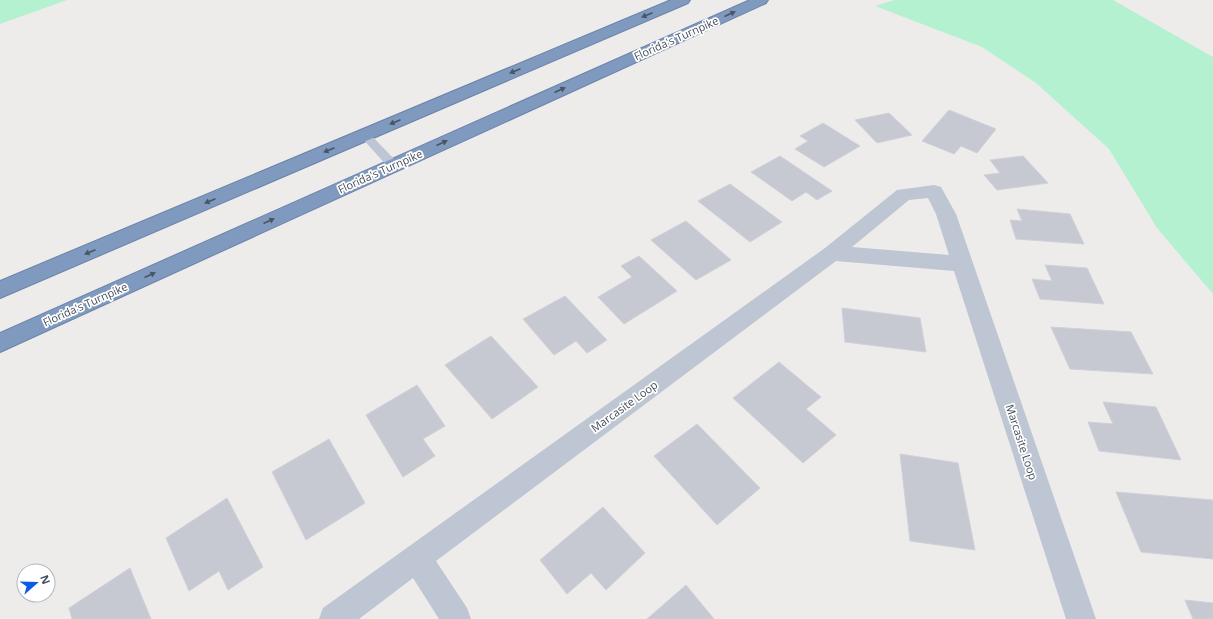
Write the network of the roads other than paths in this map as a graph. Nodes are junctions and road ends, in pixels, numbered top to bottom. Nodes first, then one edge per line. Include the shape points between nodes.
1 (683, 0) edge
2 (761, 0) edge
3 (365, 135) junction
4 (393, 165) junction
5 (832, 253) junction
6 (963, 264) junction
7 (0, 290) edge
8 (0, 343) edge
9 (416, 558) junction
10 (334, 619) edge
11 (456, 619) edge
12 (1081, 619) edge

1 -> 3 highway
4 -> 2 highway, Florida's Turnpike
3 - 4 lane
3 -> 7 highway
8 -> 4 highway, Florida's Turnpike
5 - 6 street
5 - 6 street, Marcasite Loop via 904,194 934,190 946,214
5 - 9 street, Marcasite Loop
6 - 12 street, Marcasite Loop
9 - 10 street, Marcasite Loop
9 - 11 street

